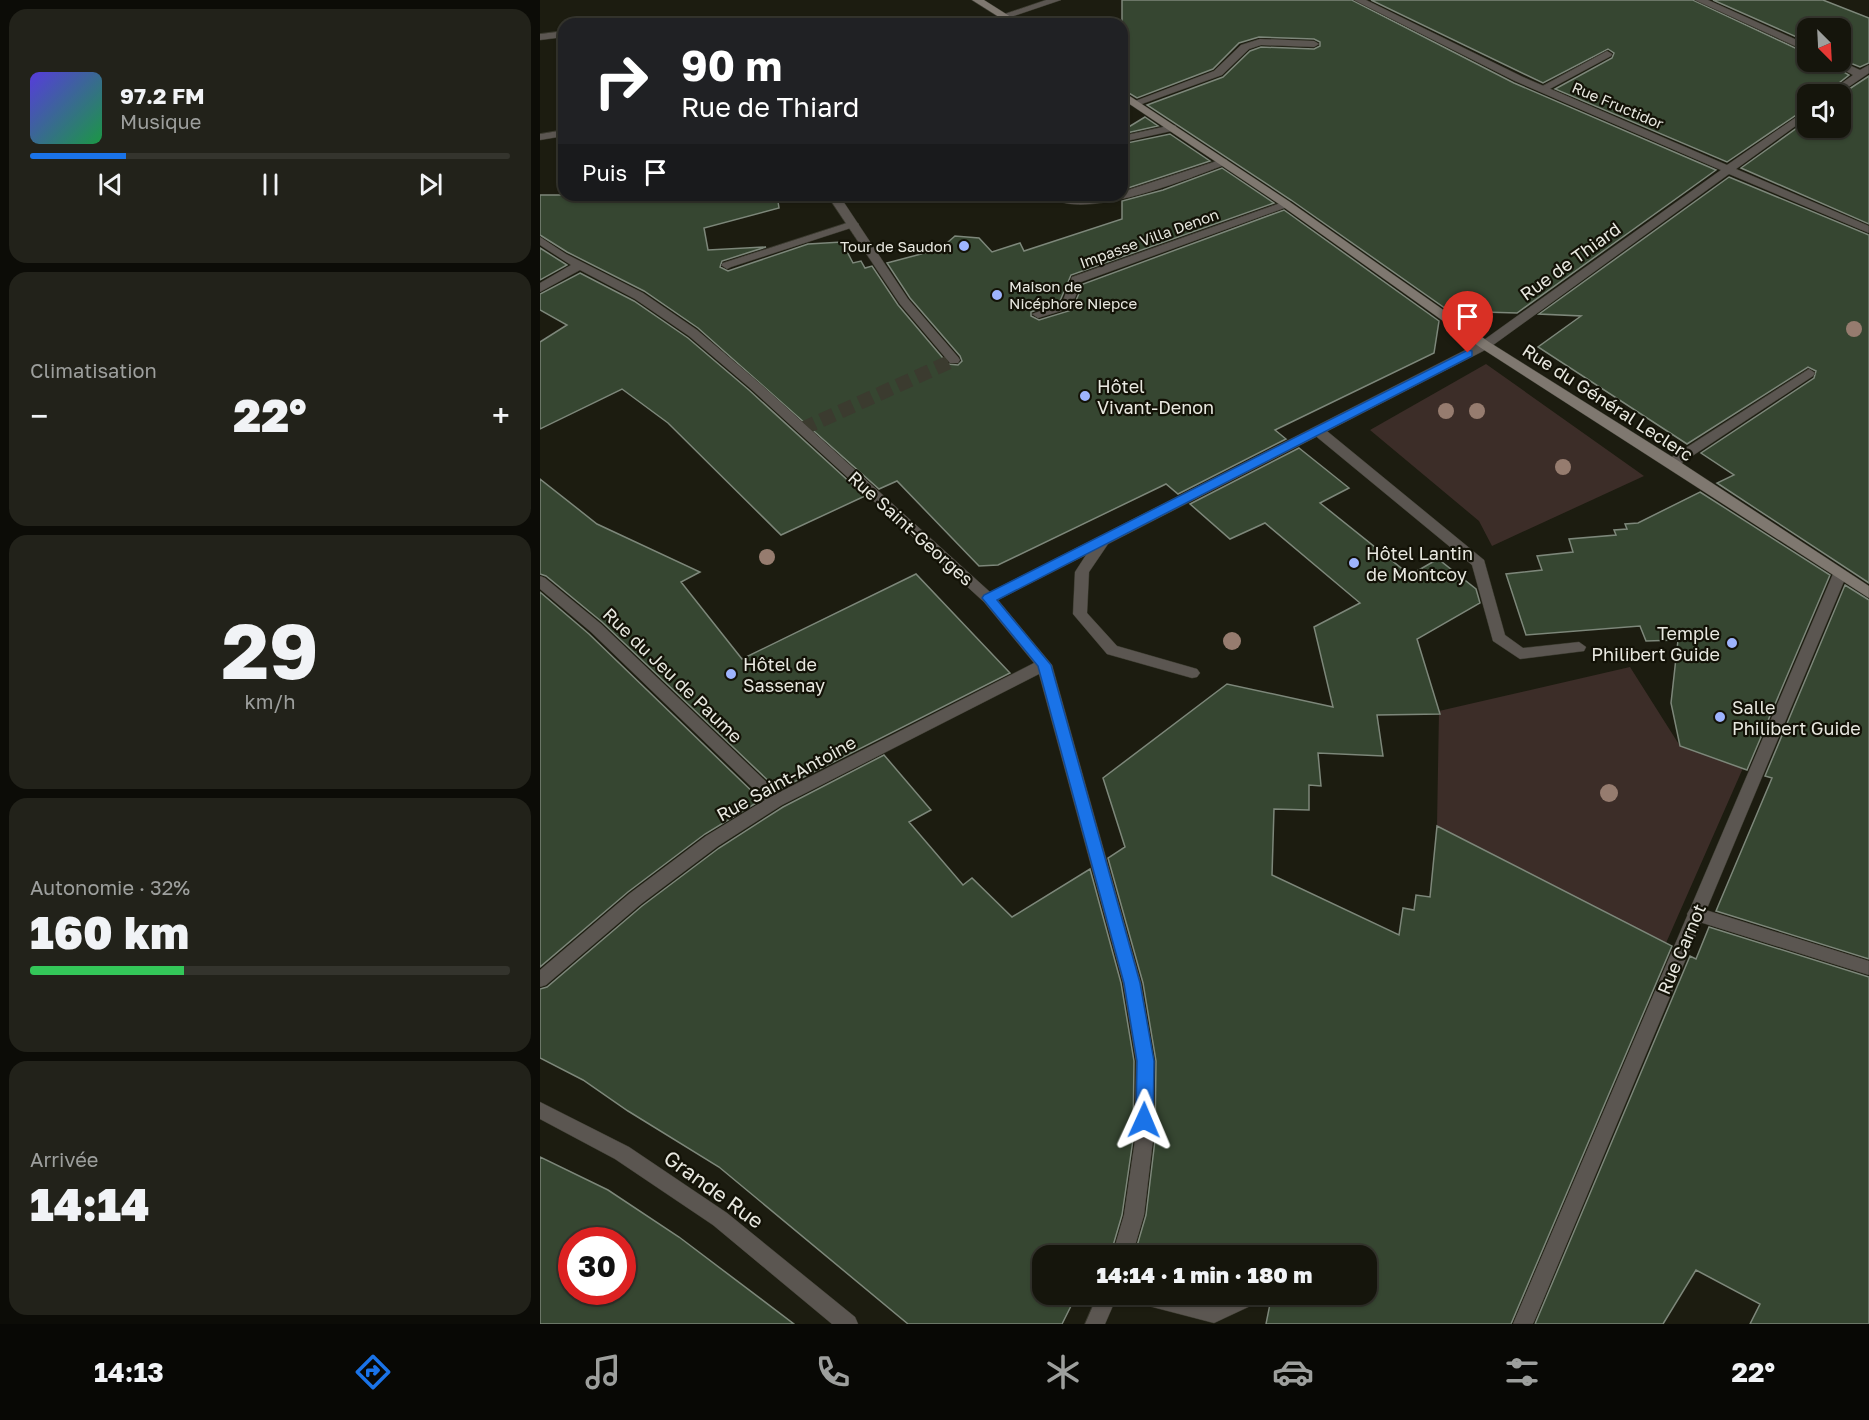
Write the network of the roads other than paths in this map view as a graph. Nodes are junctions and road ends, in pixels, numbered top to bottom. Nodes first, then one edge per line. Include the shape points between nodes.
1 (976, 0) edge
2 (1056, 0) edge
3 (1359, 0) edge
4 (1700, 0) edge
5 (1005, 15) junction
6 (997, 18) edge
7 (1009, 18) edge
8 (558, 35) edge
9 (540, 37) edge
10 (1314, 44) dead end
11 (1797, 44) edge
12 (1607, 54) dead end
13 (1864, 71) edge
14 (1846, 84) edge
15 (1542, 89) junction
16 (1128, 98) edge
17 (1135, 103) junction
18 (1797, 120) edge
19 (1172, 128) junction
20 (558, 134) edge
21 (540, 137) edge
22 (1128, 138) edge
23 (1223, 162) junction
24 (1730, 168) junction
25 (1128, 194) edge
26 (837, 201) edge
27 (1286, 204) junction
28 (853, 224) junction
29 (1869, 230) edge
30 (540, 240) edge
31 (579, 266) junction
32 (727, 266) dead end
33 (540, 288) edge
34 (1038, 314) dead end
35 (1485, 345) junction
36 (954, 360) dead end
37 (1809, 373) dead end
38 (1317, 430) junction
39 (1672, 463) junction
40 (1102, 542) junction
41 (1840, 574) junction
42 (540, 580) edge
43 (1869, 593) edge
44 (988, 598) junction
45 (1579, 647) dead end
46 (1044, 665) junction
47 (1192, 673) dead end
48 (776, 801) junction
49 (1696, 914) junction
50 (1869, 968) edge
51 (540, 980) edge
52 (540, 1110) edge
53 (1125, 1245) edge
54 (1103, 1305) edge
55 (1183, 1305) edge
56 (1231, 1305) edge
57 (848, 1324) edge
58 (1095, 1324) edge
59 (1523, 1324) edge

1 - 5 main road
2 - 5 street
3 - 15 street, Rue Fructidor
4 - 11 street
5 - 6 street
5 - 7 main road
8 - 9 street
10 - 17 street via 1260,42 1245,47 1218,73
12 - 15 street
13 - 14 street
15 - 24 street, Rue Fructidor
16 - 17 main road, Rue du Général Leclerc
17 - 19 main road, Rue du Général Leclerc
18 - 24 street, Rue de Thiard
19 - 22 street
19 - 23 main road, Rue du Général Leclerc
20 - 21 street
23 - 25 street
23 - 27 main road, Rue du Général Leclerc
24 - 29 street, Rue Fructidor
24 - 35 street, Rue de Thiard
26 - 28 street
27 - 34 street, Impasse Villa Denon via 1076,280 1067,305
27 - 35 main road, Rue du Général Leclerc
28 - 32 street
28 - 36 street via 904,301
30 - 31 street, Rue Saint-Georges
31 - 33 street
31 - 44 street, Rue Saint-Georges via 639,296 693,333
35 - 38 street, Rue de Thiard
35 - 39 main road, Rue du Général Leclerc
37 - 39 street
38 - 40 street, Rue de Thiard
38 - 45 street via 1479,564 1498,637 1520,654
39 - 41 main road, Rue du Général Leclerc
40 - 44 street, Rue de Thiard
40 - 47 street via 1083,572 1080,614 1112,650
41 - 43 main road, Rue du Général Leclerc
41 - 49 street, Rue Carnot
42 - 48 street, Rue du Jeu de Paume via 596,628
44 - 46 street, Rue Saint-Georges
46 - 48 street, Rue Saint-Antoine
46 - 53 street, Rue Saint-Georges via 1132,983 1145,1061 1144,1140 1136,1204
48 - 51 street, Rue Saint-Antoine via 712,841 635,899
49 - 50 street
49 - 59 street, Rue Carnot
52 - 57 street, Grande Rue via 622,1153 720,1219
54 - 58 street
55 - 56 street via 1214,1313

